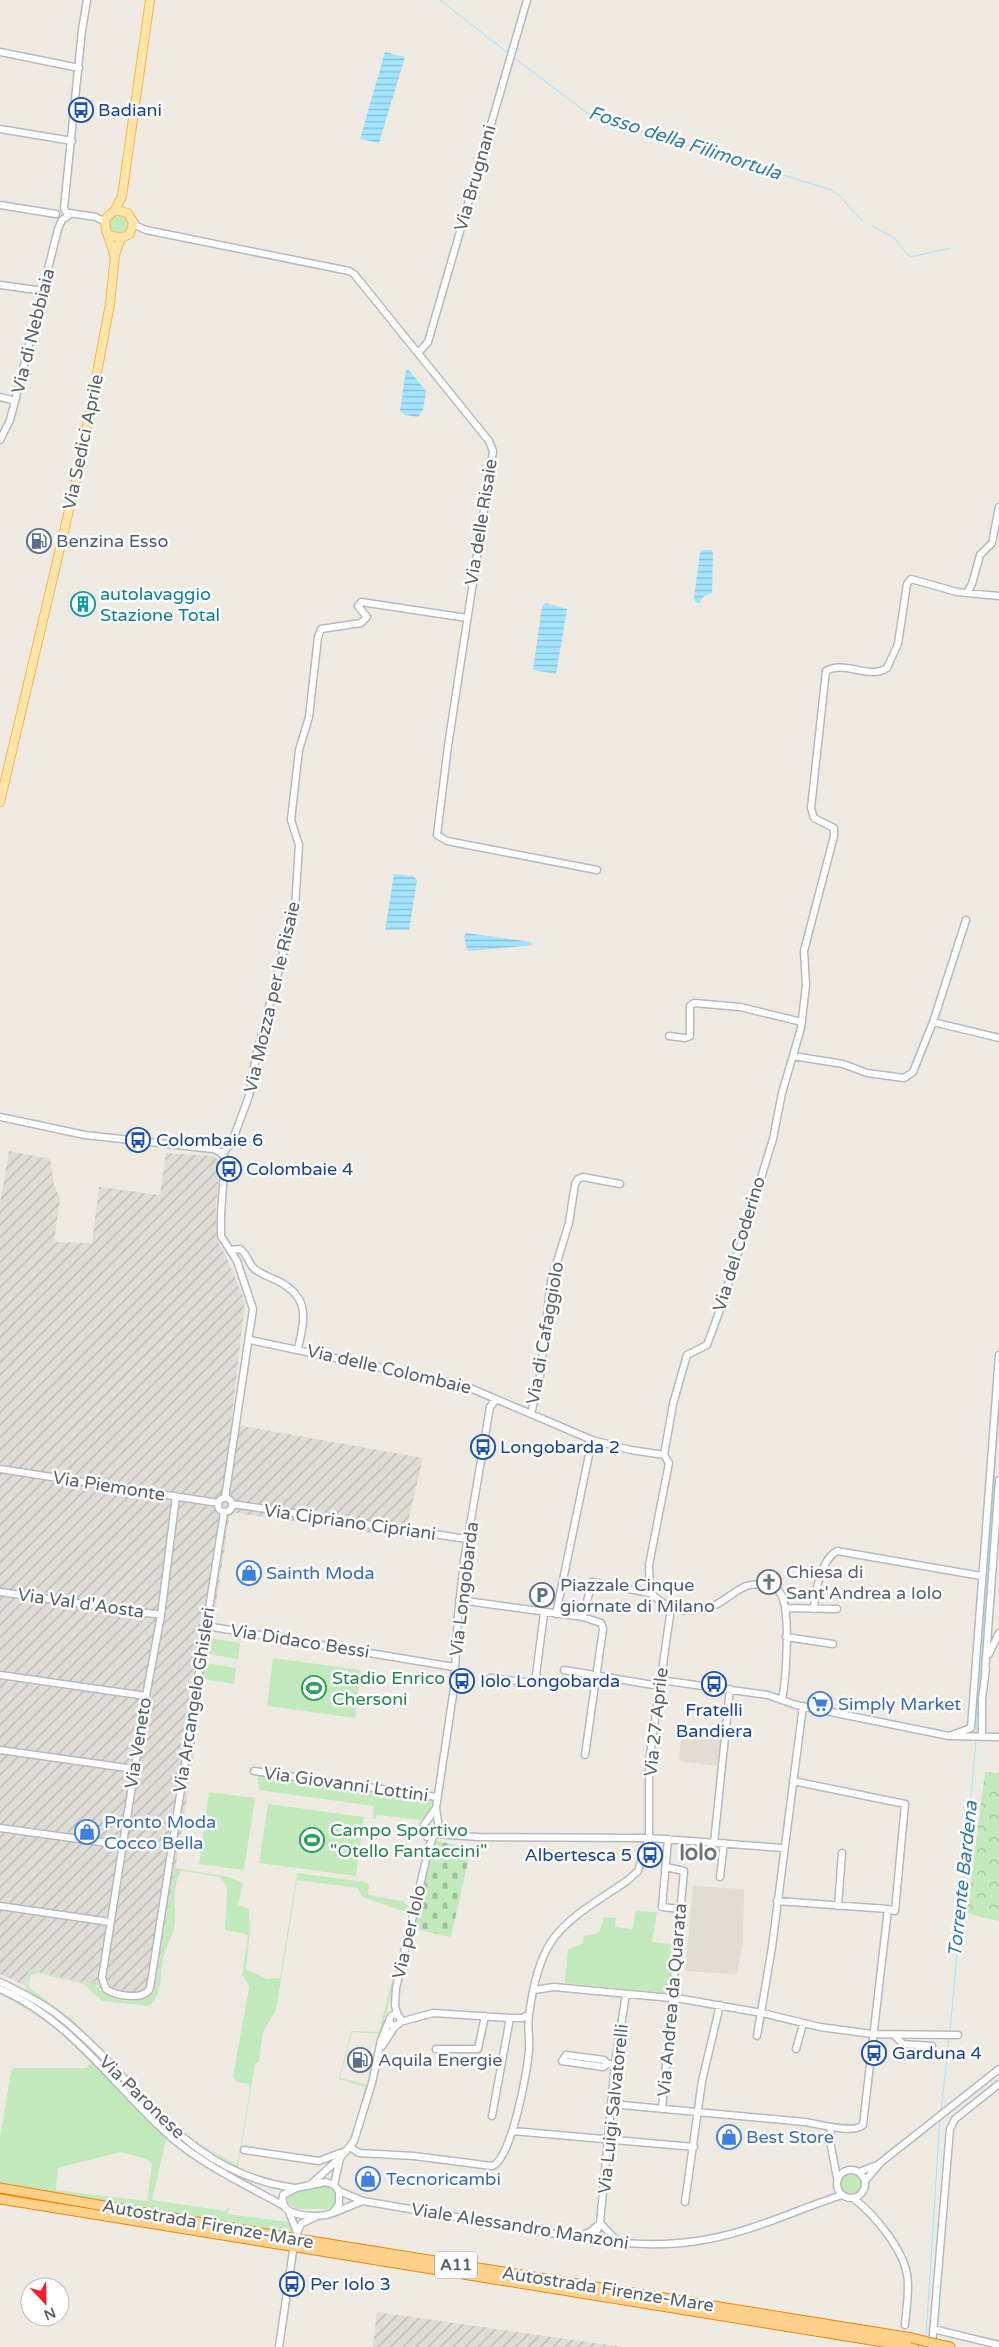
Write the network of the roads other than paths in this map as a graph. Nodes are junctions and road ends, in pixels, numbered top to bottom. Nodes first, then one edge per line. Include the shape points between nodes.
1 (87, 0) edge
2 (150, 0) edge
3 (527, 0) edge
4 (0, 52) edge
5 (79, 68) junction
6 (0, 129) edge
7 (72, 142) junction
8 (122, 196) junction
9 (0, 205) edge
10 (66, 211) junction
11 (125, 211) junction
12 (56, 214) junction
13 (110, 215) junction
14 (132, 219) junction
15 (62, 220) junction
16 (146, 230) junction
17 (132, 231) junction
18 (110, 235) junction
19 (121, 238) junction
20 (114, 255) junction
21 (0, 285) edge
22 (44, 292) junction
23 (418, 353) junction
24 (0, 397) edge
25 (15, 401) junction
26 (0, 440) edge
27 (999, 507) edge
28 (967, 593) junction
29 (999, 596) edge
30 (467, 618) junction
31 (0, 802) edge
32 (597, 870) dead end
33 (966, 920) dead end
34 (802, 1022) junction
35 (933, 1022) junction
36 (669, 1036) dead end
37 (999, 1038) edge
38 (793, 1056) junction
39 (0, 1117) edge
40 (222, 1154) junction
41 (620, 1184) dead end
42 (230, 1250) junction
43 (250, 1340) junction
44 (298, 1349) junction
45 (999, 1355) edge
46 (495, 1400) junction
47 (531, 1414) junction
48 (592, 1440) junction
49 (664, 1455) junction
50 (0, 1469) edge
51 (999, 1480) edge
52 (176, 1496) junction
53 (225, 1498) junction
54 (218, 1503) junction
55 (232, 1504) junction
56 (224, 1512) junction
57 (467, 1539) junction
58 (981, 1576) junction
59 (995, 1576) edge
60 (0, 1592) edge
61 (650, 1592) junction
62 (459, 1600) junction
63 (671, 1608) junction
64 (785, 1608) junction
65 (814, 1609) junction
66 (837, 1609) dead end
67 (544, 1612) junction
68 (556, 1614) junction
69 (161, 1615) junction
70 (583, 1617) junction
71 (206, 1626) junction
72 (999, 1634) edge
73 (786, 1637) junction
74 (834, 1644) dead end
75 (454, 1667) junction
76 (564, 1670) dead end
77 (986, 1672) junction
78 (597, 1674) junction
79 (0, 1675) edge
80 (491, 1678) dead end
81 (660, 1683) junction
82 (730, 1689) junction
83 (146, 1696) junction
84 (782, 1700) junction
85 (803, 1706) junction
86 (949, 1736) junction
87 (982, 1737) junction
88 (999, 1737) edge
89 (0, 1750) edge
90 (585, 1755) dead end
91 (134, 1769) junction
92 (254, 1771) dead end
93 (793, 1781) junction
94 (437, 1797) junction
95 (436, 1808) junction
96 (428, 1821) junction
97 (438, 1824) junction
98 (0, 1828) edge
99 (432, 1834) junction
100 (450, 1834) junction
101 (649, 1838) junction
102 (668, 1839) junction
103 (714, 1842) junction
104 (724, 1843) junction
105 (122, 1845) junction
106 (783, 1848) junction
107 (842, 1853) dead end
108 (666, 1867) junction
109 (720, 1876) dead end
110 (777, 1901) junction
111 (0, 1906) edge
112 (838, 1906) junction
113 (681, 1909) junction
114 (888, 1909) junction
115 (110, 1922) junction
116 (0, 1982) edge
117 (396, 1988) junction
118 (0, 1989) edge
119 (106, 1989) joint
120 (534, 1990) junction
121 (626, 1994) junction
122 (672, 1998) junction
123 (720, 2005) junction
124 (762, 2013) junction
125 (528, 2015) junction
126 (484, 2016) junction
127 (510, 2018) junction
128 (390, 2019) junction
129 (398, 2021) junction
130 (803, 2024) junction
131 (872, 2034) junction
132 (894, 2035) junction
133 (958, 2035) dead end
134 (757, 2036) dead end
135 (932, 2046) dead end
136 (381, 2047) junction
137 (436, 2049) dead end
138 (796, 2049) dead end
139 (586, 2057) junction
140 (607, 2064) junction
141 (615, 2064) junction
142 (585, 2065) junction
143 (999, 2070) edge
144 (999, 2084) edge
145 (611, 2104) junction
146 (662, 2109) junction
147 (698, 2112) junction
148 (492, 2116) dead end
149 (831, 2127) junction
150 (514, 2131) junction
151 (609, 2141) junction
152 (694, 2147) junction
153 (349, 2148) junction
154 (244, 2150) dead end
155 (341, 2157) junction
156 (834, 2158) junction
157 (319, 2161) junction
158 (880, 2163) junction
159 (850, 2170) junction
160 (859, 2172) junction
161 (322, 2174) junction
162 (837, 2180) junction
163 (865, 2181) junction
164 (310, 2185) junction
165 (334, 2185) junction
166 (0, 2188) edge
167 (296, 2188) junction
168 (837, 2188) junction
169 (864, 2190) junction
170 (339, 2191) junction
171 (842, 2195) junction
172 (854, 2198) junction
173 (0, 2199) edge
174 (363, 2201) junction
175 (685, 2202) dead end
176 (821, 2202) junction
177 (284, 2206) junction
178 (869, 2211) junction
179 (289, 2212) junction
180 (330, 2213) junction
181 (318, 2216) junction
182 (600, 2223) junction
183 (576, 2238) junction
184 (598, 2240) junction
185 (619, 2243) junction
186 (293, 2251) dead end
187 (905, 2325) dead end
188 (934, 2329) junction
189 (913, 2344) edge
190 (934, 2345) edge
191 (999, 2345) edge
192 (279, 2347) edge
193 (950, 2347) edge

1 - 5 street
2 - 8 main road
3 - 23 street, Via Brugnani via 428,342
4 - 5 street
5 - 7 street
6 - 7 street
7 - 10 street
8 - 11 main road
8 - 13 main road
9 - 12 street
10 - 12 street via 58,209
10 - 13 street via 96,217
10 - 15 street, Via di Nebbiaia via 66,219
11 - 13 main road
11 - 14 main road
12 - 15 street
13 - 18 main road, Via Sedici Aprile via 106,229
14 - 16 street, Via delle Risaie
14 - 17 main road
15 - 22 street, Via di Nebbiaia
16 - 17 street, Via delle Risaie
16 - 23 street, Via delle Risaie via 349,271
17 - 19 main road
18 - 19 main road
18 - 20 main road, Via Sedici Aprile
19 - 20 main road, Via Sedici Aprile
20 - 31 main road, Via Sedici Aprile via 110,304 79,468
21 - 22 street
22 - 25 street, Via di Nebbiaia
23 - 30 street, Via delle Risaie via 493,450
24 - 25 street
25 - 26 street, Via di Nebbiaia
27 - 28 street via 992,543 980,555
28 - 29 street
28 - 34 street, Via del Coderino via 911,579 907,584 898,644 887,668 877,672 838,666 825,675 811,808 814,818 834,828 834,836 804,951 806,985
30 - 32 street, Via delle Risaie via 437,835 447,841
30 - 40 street, Via Mozza per le Risaie via 361,602 358,606 367,617 361,623 321,629 309,717 299,750 291,820 299,845 295,908 256,1056 249,1096 232,1142
33 - 35 street
34 - 36 street via 740,1007 694,1003 690,1006 690,1036
34 - 38 street, Via del Coderino
35 - 37 street
35 - 38 street via 914,1072 904,1078
38 - 49 street, Via del Coderino via 775,1130 721,1307 707,1345 687,1355 673,1404
39 - 40 street via 79,1134 213,1149
40 - 42 street via 226,1162 220,1230
41 - 47 street, Via di Cafaggiolo via 583,1176 575,1184 569,1223 551,1281 540,1376
42 - 43 street via 244,1279 253,1309
42 - 44 street, Via delle Colombaie via 245,1252 253,1268 283,1283 297,1295 304,1316
43 - 44 street
43 - 53 street
44 - 46 street, Via delle Colombaie via 463,1385
45 - 58 street
46 - 47 street, Via delle Colombaie
46 - 57 street, Via Longobarda via 490,1408
47 - 48 street, Via delle Colombaie
48 - 49 street, Via delle Colombaie
48 - 68 street
49 - 61 street via 669,1463 654,1530 649,1565
50 - 52 street, Via Piemonte
51 - 59 street
52 - 54 street, Via Piemonte
52 - 69 street, Via Veneto
53 - 54 street
53 - 55 street
54 - 56 street
55 - 56 street via 230,1510
55 - 57 street, Via Cipriano Cipriani
56 - 71 street, Via Arcangelo Ghisleri
57 - 62 street, Via Longobarda
58 - 65 street via 839,1550 832,1555 822,1574
58 - 86 street via 971,1728
59 - 77 street
60 - 69 street, Via Val d'Aosta
61 - 63 street
61 - 70 street via 592,1582
62 - 67 street
62 - 75 street, Via Longobarda
63 - 64 street via 712,1606 752,1585 779,1591
63 - 81 street, Via 27 Aprile
64 - 65 street
64 - 73 street
65 - 66 street
67 - 68 street
67 - 80 street via 534,1683
68 - 70 street
69 - 83 street, Via Veneto
70 - 78 street via 598,1621 603,1626
71 - 75 street, Via Didaco Bessi
71 - 119 street, Via Arcangelo Ghisleri via 150,1988 146,1994 138,1996
72 - 77 street via 990,1648
73 - 74 street
73 - 84 street
75 - 94 street, Via Longobarda via 454,1688
76 - 78 street
77 - 87 street
78 - 81 street
78 - 90 street
79 - 83 street
81 - 82 street
81 - 101 street, Via 27 Aprile via 649,1762
82 - 84 street
82 - 103 street
83 - 91 street, Via Veneto
84 - 85 street
85 - 86 street
85 - 93 street
86 - 87 street
87 - 88 street
89 - 91 street
91 - 105 street, Via Veneto
92 - 94 street, Via Giovanni Lottini
93 - 106 street
93 - 114 street via 905,1804 895,1910
94 - 95 street, Via Longobarda
95 - 96 street, Via Longobarda
95 - 97 street, Via Longobarda
96 - 97 street
96 - 99 street, Via Longobarda via 424,1827
97 - 99 street, Via Longobarda
97 - 100 street
98 - 105 street
99 - 100 street
99 - 117 street, Via per Iolo
100 - 101 street
101 - 102 street
101 - 120 street, Via 27 Aprile via 638,1872 563,1927 551,1942
102 - 103 street
102 - 108 street
103 - 104 street
104 - 106 street
104 - 109 street
105 - 115 street, Via Veneto
106 - 110 street
107 - 112 street
108 - 113 street, Via Andrea da Quarata via 684,1871
108 - 113 street via 662,1907
110 - 112 street
110 - 124 street
111 - 115 street
112 - 114 street
113 - 122 street, Via Andrea da Quarata
114 - 131 street
115 - 119 street, Via Veneto via 102,1978
116 - 167 street, Via Paronese via 31,1997 70,2025 163,2121 192,2145 249,2178
117 - 128 street, Via per Iolo
117 - 129 street, Via per Iolo
118 - 177 street, Via Paronese via 27,2002 61,2026 178,2143
120 - 121 street via 554,1987
120 - 125 street, Via 27 Aprile
121 - 122 street
121 - 141 street, Via Luigi Salvatorelli
122 - 123 street
122 - 146 street, Via Andrea da Quarata
123 - 124 street
123 - 147 street via 709,2044
124 - 130 street
124 - 134 street
125 - 127 street
125 - 150 street, Via 27 Aprile via 529,2048
126 - 127 street
126 - 129 street via 424,2014
126 - 137 street via 478,2049
127 - 148 street
128 - 129 street
128 - 136 street, Via per Iolo
129 - 136 street, Via per Iolo
130 - 131 street
130 - 138 street
131 - 132 street
131 - 149 street via 863,2125 856,2129
132 - 133 street
132 - 135 street via 903,2044
136 - 153 street, Via per Iolo via 360,2129
139 - 140 street via 604,2060
139 - 142 street
139 - 142 street via 566,2055 562,2061
140 - 141 street
140 - 142 street via 603,2067
141 - 145 street, Via Luigi Salvatorelli
143 - 158 street
144 - 188 street via 954,2119 950,2129
145 - 146 street, Via Andrea da Quarata
145 - 151 street, Via Luigi Salvatorelli
146 - 147 street
147 - 149 street
147 - 152 street
149 - 156 street
150 - 151 street
150 - 153 street, Via 27 Aprile via 500,2161 492,2166 414,2156 364,2154
151 - 152 street
151 - 182 street, Via Luigi Salvatorelli
152 - 175 street
153 - 155 street, Via per Iolo
153 - 157 street
154 - 157 street
155 - 161 street, Via per Iolo
155 - 165 street, Via per Iolo
156 - 159 street
156 - 162 street
157 - 161 street
158 - 160 street
158 - 163 street
159 - 160 street
159 - 162 street
160 - 163 street
161 - 164 street, Via per Iolo
162 - 168 street
163 - 169 street
164 - 165 street via 326,2182
164 - 167 street
165 - 170 street
166 - 189 highway, Autostrada Firenze-Mare / A11
167 - 177 street via 283,2195
168 - 171 street
168 - 176 street
169 - 172 street
169 - 178 street
170 - 174 street, Viale Alessandro Manzoni
170 - 180 street via 339,2204
171 - 172 street
171 - 176 street, Viale Alessandro Manzoni
172 - 178 street
173 - 189 highway, Autostrada Firenze-Mare / A11
174 - 180 street
174 - 183 street, Viale Alessandro Manzoni
176 - 185 street, Viale Alessandro Manzoni via 756,2228 719,2237 666,2244
177 - 179 street, Via Paronese
178 - 187 street via 904,2262 908,2280
179 - 181 street
179 - 181 street via 297,2233 307,2219
180 - 181 street
182 - 183 street
182 - 184 street, Via Luigi Salvatorelli via 595,2235
182 - 185 street
183 - 184 street, Viale Alessandro Manzoni
184 - 185 street, Viale Alessandro Manzoni
186 - 192 street
188 - 190 street
188 - 191 street
189 - 190 highway, Autostrada Firenze-Mare / A11, bridge
190 - 193 highway, Autostrada Firenze-Mare / A11

